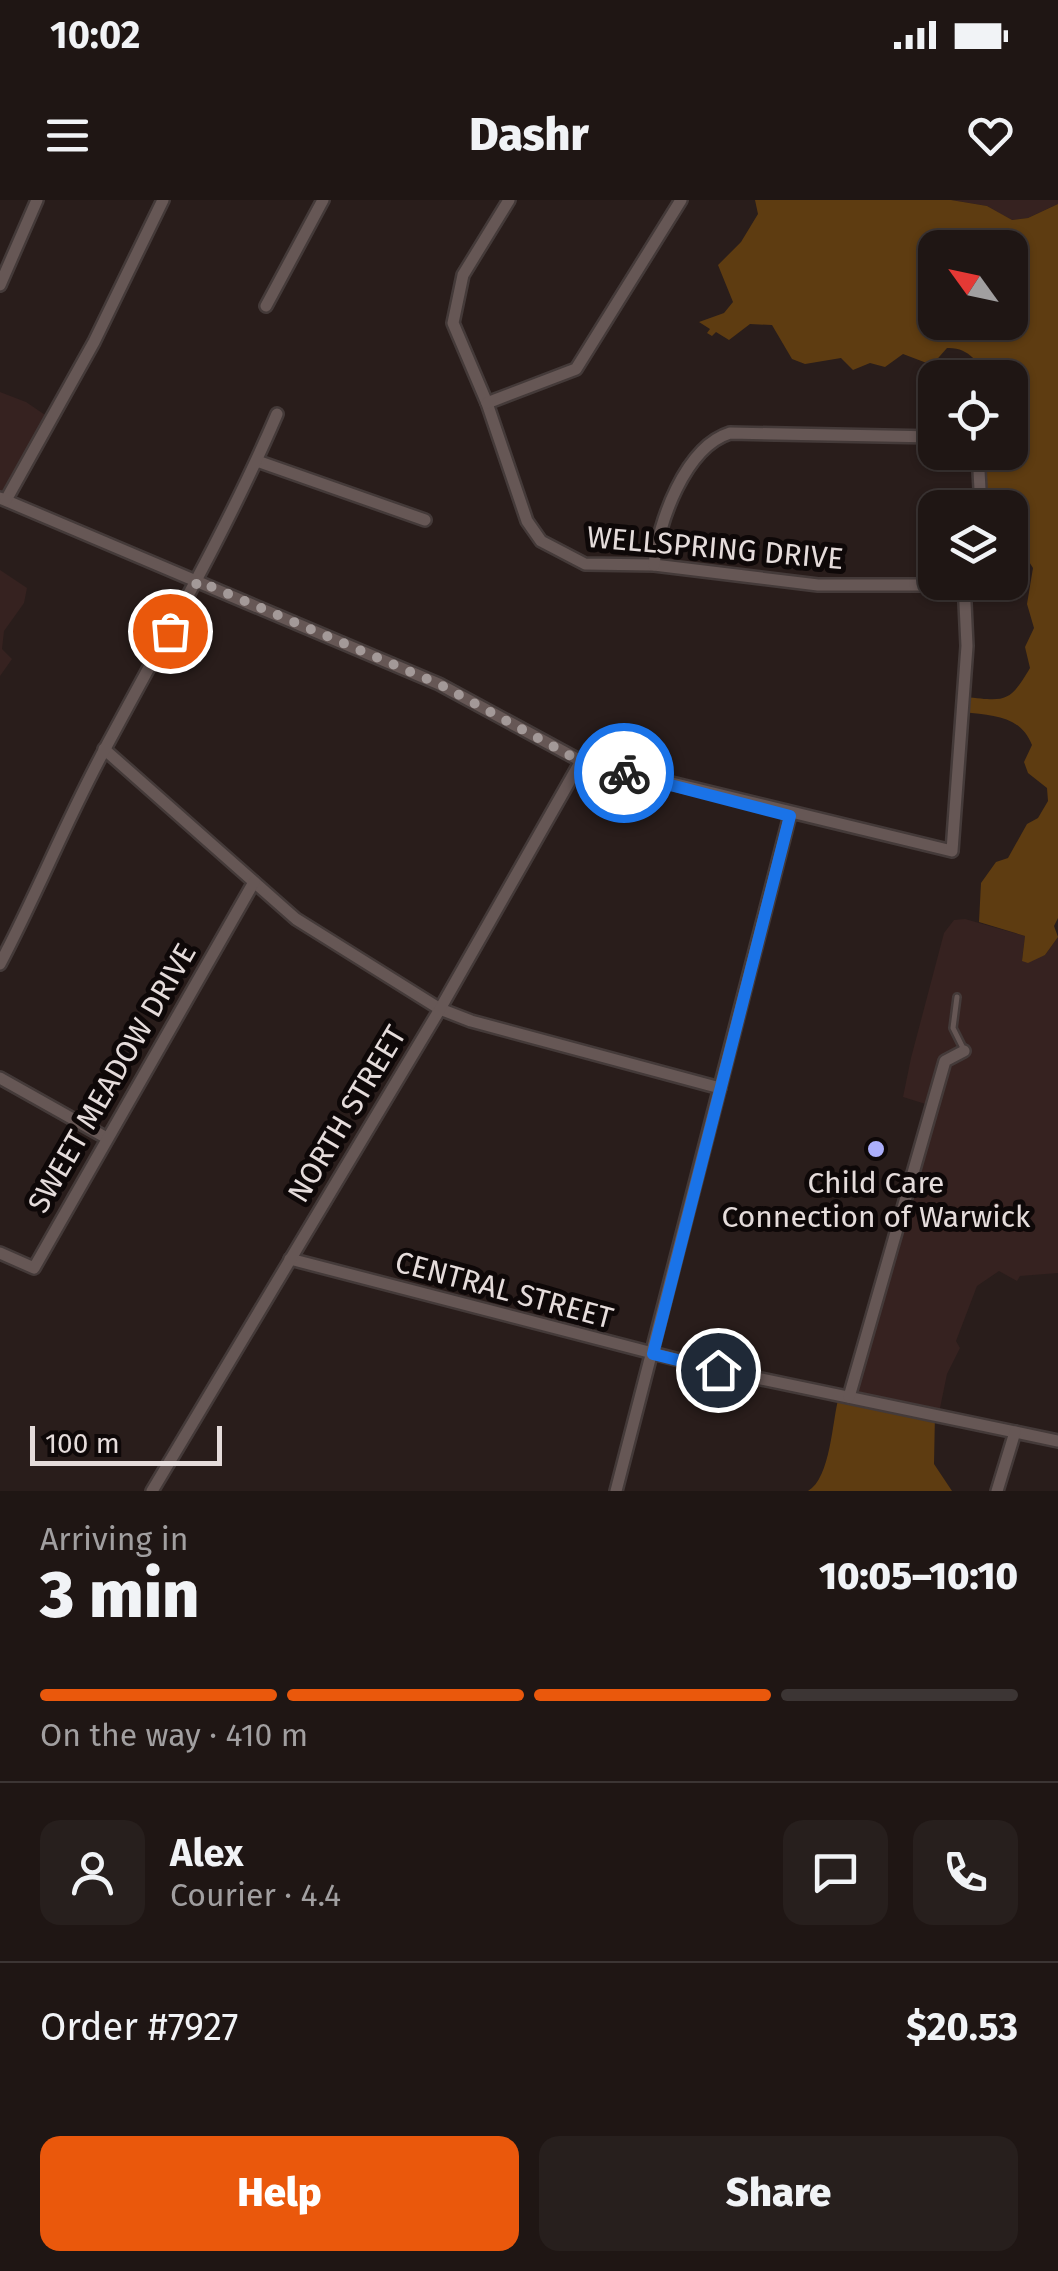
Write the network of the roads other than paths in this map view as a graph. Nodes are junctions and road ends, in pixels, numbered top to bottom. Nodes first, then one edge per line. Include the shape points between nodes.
1 (37, 200) edge
2 (163, 200) edge
3 (323, 200) edge
4 (681, 200) edge
5 (504, 202) edge
6 (0, 286) edge
7 (266, 306) dead end
8 (487, 403) junction
9 (278, 414) dead end
10 (918, 437) edge
11 (257, 461) junction
12 (3, 499) edge
13 (425, 520) dead end
14 (654, 565) junction
15 (198, 581) junction
16 (918, 585) edge
17 (965, 600) edge
18 (104, 749) junction
19 (580, 761) junction
20 (790, 816) junction
21 (254, 882) junction
22 (0, 964) edge
23 (957, 997) dead end
24 (440, 1009) junction
25 (964, 1051) joint
26 (0, 1078) edge
27 (720, 1088) junction
28 (105, 1137) junction
29 (0, 1253) edge
30 (290, 1259) junction
31 (653, 1354) junction
32 (849, 1397) junction
33 (1016, 1432) junction
34 (1058, 1441) edge
35 (152, 1491) edge
36 (616, 1491) edge
37 (997, 1491) edge

1 - 6 street
2 - 12 street via 94,342
3 - 7 street
4 - 8 street via 576,369
5 - 8 street, WELLSPRING DRIVE via 463,275 453,323
8 - 14 street, WELLSPRING DRIVE via 526,521 541,541 585,564
9 - 11 street
10 - 14 street via 716,438 660,522
11 - 13 street
11 - 15 street
12 - 15 street
14 - 16 street, WELLSPRING DRIVE via 818,586
15 - 18 street
15 - 19 street via 439,684
17 - 20 street via 952,851
18 - 21 street
18 - 22 street
19 - 20 street
19 - 24 street, NORTH STREET
20 - 27 street
21 - 24 street via 296,919
21 - 28 street, SWEET MEADOW DRIVE
23 - 25 lane via 953,1028
24 - 27 street
24 - 30 street, NORTH STREET
25 - 32 street via 945,1061
26 - 28 street
27 - 31 street
28 - 29 street, SWEET MEADOW DRIVE via 34,1268
30 - 31 street, CENTRAL STREET
30 - 35 street, NORTH STREET
31 - 32 street, CENTRAL STREET
31 - 36 street
32 - 33 street, CENTRAL STREET
33 - 34 street, CENTRAL STREET
33 - 37 street

